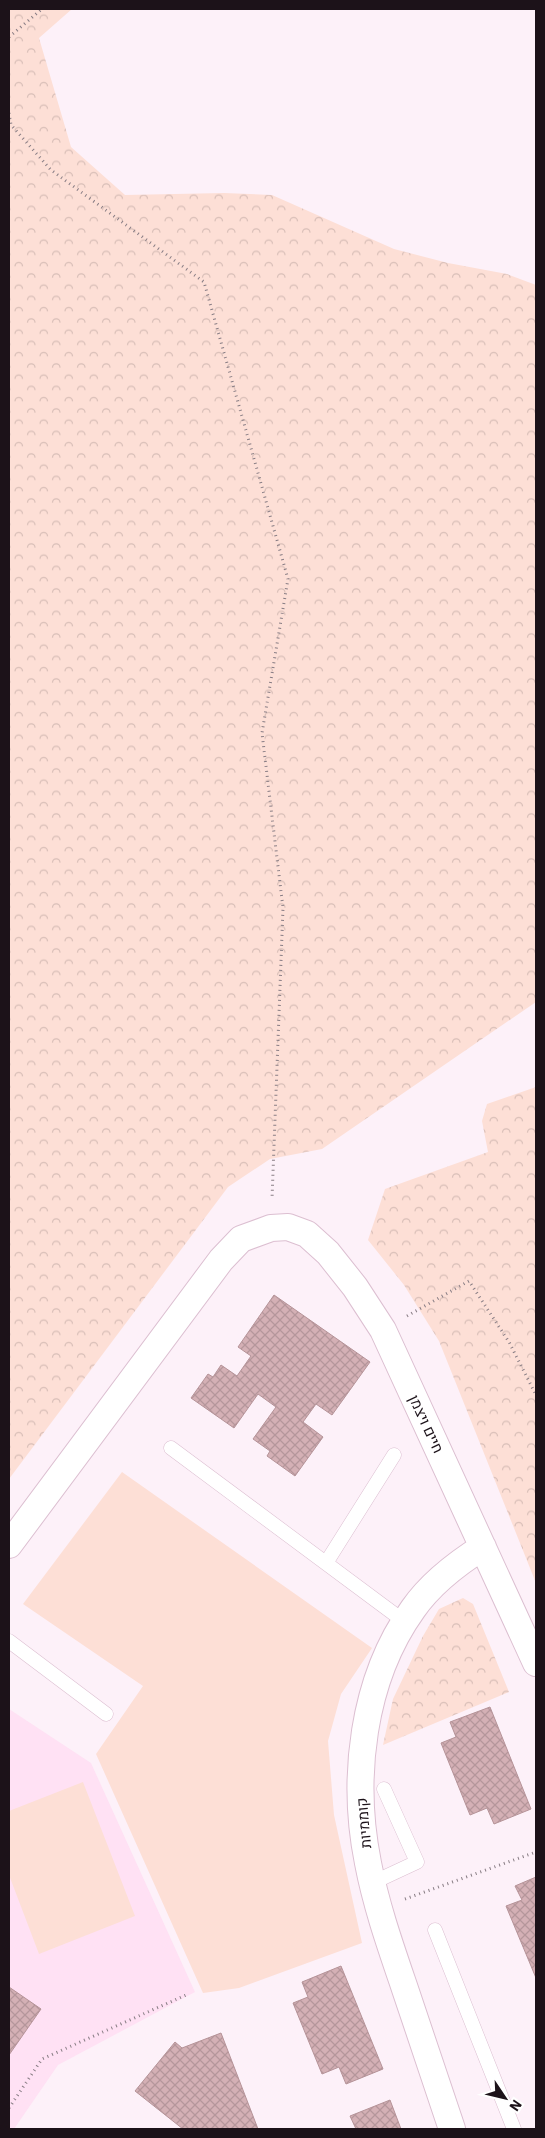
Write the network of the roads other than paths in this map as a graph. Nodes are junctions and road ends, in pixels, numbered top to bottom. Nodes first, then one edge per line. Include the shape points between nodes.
1 (172, 1448) dead end
2 (394, 1455) dead end
3 (9, 1545) edge
4 (483, 1546) junction
5 (326, 1563) junction
6 (405, 1622) junction
7 (9, 1641) edge
8 (536, 1663) edge
9 (106, 1714) dead end
10 (384, 1789) dead end
11 (372, 1883) junction
12 (435, 1930) dead end
13 (452, 2129) edge
14 (514, 2129) edge

1 - 5 lane
2 - 5 lane
3 - 4 street, חיים ויצמן via 221,1260 242,1239 271,1228 288,1227 307,1234 338,1267 383,1330
4 - 6 street, קוממיות via 438,1579
4 - 8 street, חיים ויצמן
5 - 6 lane
6 - 11 street, קוממיות via 392,1643 376,1682 366,1724 361,1768 362,1814
7 - 9 lane
10 - 11 lane via 417,1862
11 - 13 street, קוממיות
12 - 14 lane

